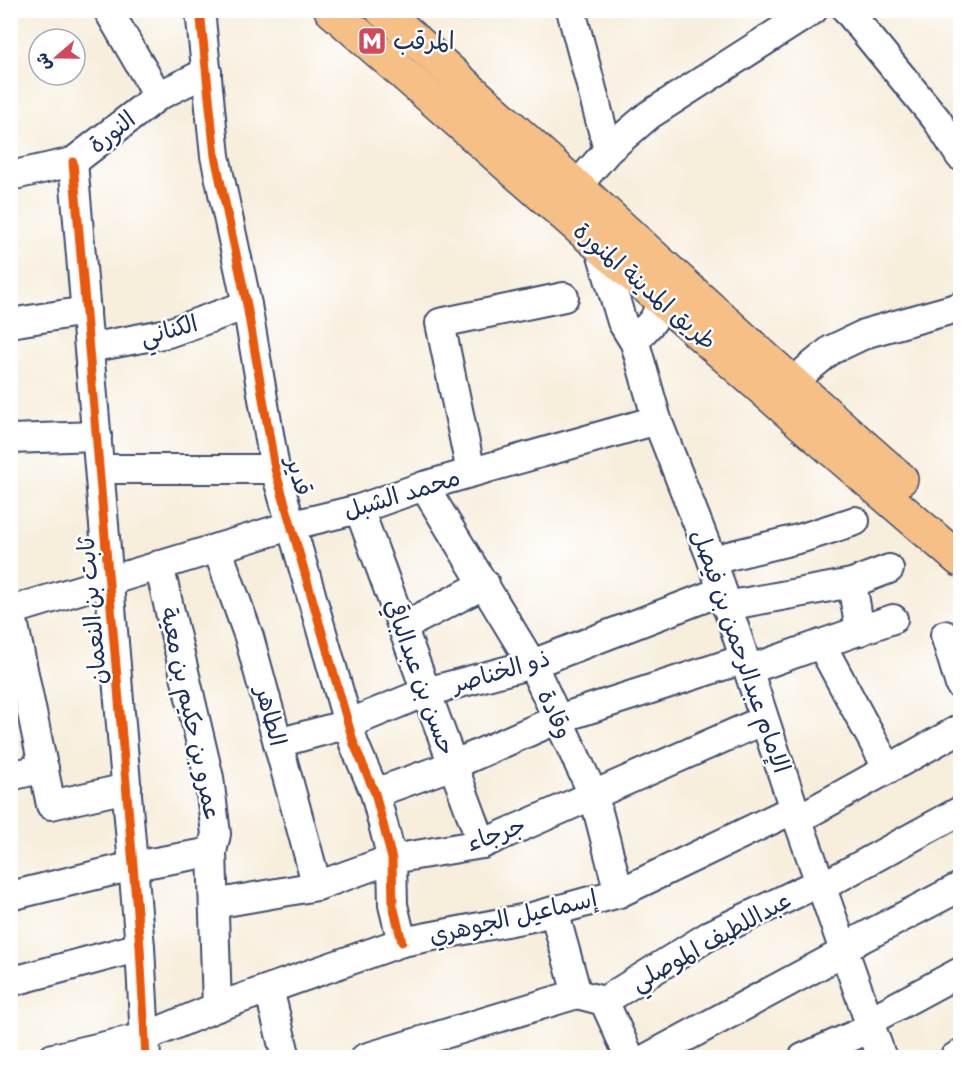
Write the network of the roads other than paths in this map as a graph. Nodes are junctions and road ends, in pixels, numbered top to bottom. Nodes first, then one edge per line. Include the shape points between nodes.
1 (108, 10) edge
2 (200, 10) edge
3 (331, 10) edge
4 (382, 10) edge
5 (571, 10) edge
6 (813, 10) edge
7 (847, 10) edge
8 (207, 72) junction
9 (158, 96) junction
10 (949, 116) edge
11 (608, 150) junction
12 (960, 156) edge
13 (73, 162) junction
14 (10, 176) edge
15 (578, 186) junction
16 (599, 245) junction
17 (564, 297) dead end
18 (658, 298) junction
19 (247, 305) junction
20 (960, 307) edge
21 (86, 311) junction
22 (10, 323) edge
23 (635, 343) junction
24 (89, 348) junction
25 (791, 383) junction
26 (657, 420) junction
27 (97, 436) junction
28 (10, 439) edge
29 (100, 469) junction
30 (274, 469) junction
31 (471, 472) junction
32 (424, 486) junction
33 (900, 493) junction
34 (359, 510) junction
35 (855, 521) dead end
36 (293, 525) junction
37 (960, 533) edge
38 (217, 548) junction
39 (712, 560) junction
40 (960, 560) edge
41 (159, 565) junction
42 (889, 569) dead end
43 (109, 579) junction
44 (852, 583) junction
45 (485, 584) junction
46 (724, 598) junction
47 (11, 611) edge
48 (893, 619) dead end
49 (402, 627) junction
50 (860, 631) junction
51 (945, 635) dead end
52 (821, 644) junction
53 (532, 664) junction
54 (746, 664) junction
55 (960, 685) edge
56 (426, 692) junction
57 (558, 719) junction
58 (764, 720) junction
59 (348, 724) junction
60 (23, 729) edge
61 (960, 729) edge
62 (278, 743) junction
63 (453, 765) junction
64 (44, 768) junction
65 (888, 769) junction
66 (10, 776) edge
67 (127, 788) junction
68 (375, 793) junction
69 (594, 796) junction
70 (960, 811) edge
71 (796, 814) junction
72 (482, 843) junction
73 (212, 852) junction
74 (392, 859) junction
75 (133, 866) junction
76 (820, 884) junction
77 (316, 886) junction
78 (960, 887) edge
79 (619, 893) junction
80 (10, 896) edge
81 (214, 904) junction
82 (554, 911) junction
83 (402, 942) junction
84 (140, 947) junction
85 (844, 950) junction
86 (960, 972) edge
87 (10, 982) edge
88 (269, 989) junction
89 (590, 998) junction
90 (217, 1007) junction
91 (870, 1024) junction
92 (145, 1047) edge
93 (428, 1048) edge
94 (960, 1054) edge
95 (53, 1058) edge
96 (286, 1058) edge
97 (365, 1058) edge
98 (630, 1058) edge
99 (647, 1058) edge
100 (803, 1058) edge
101 (882, 1058) edge
102 (954, 1058) edge

1 - 9 street
2 - 8 street, قدير
3 - 16 main road, طريق المدينة المنورة
4 - 15 main road, طريق المدينة المنورة
5 - 11 street
6 - 11 street via 649,116
7 - 10 street
8 - 9 street, النورة
8 - 19 street, قدير via 215,156
9 - 13 street, النورة
10 - 12 street
11 - 15 street
13 - 14 street, النورة
13 - 21 street, ثابت بن النعمان
15 - 25 main road, طريق المدينة المنورة
16 - 18 main road, طريق المدينة المنورة
16 - 23 street, الإمام عبدالرحمن بن فيصل via 622,322
17 - 31 street via 440,322
18 - 23 street via 656,319
18 - 33 main road, طريق المدينة المنورة
19 - 24 street, الكناني via 168,333
19 - 30 street, قدير
20 - 25 street via 867,333 831,350
21 - 22 street
21 - 24 street, ثابت بن النعمان
23 - 26 street, الإمام عبدالرحمن بن فيصل
24 - 27 street, ثابت بن النعمان
25 - 33 main road, طريق المدينة المنورة
26 - 31 street, محمد الشبل
26 - 39 street, الإمام عبدالرحمن بن فيصل
27 - 28 street
27 - 29 street, ثابت بن النعمان
29 - 30 street
29 - 43 street, ثابت بن النعمان
30 - 36 street, قدير
31 - 32 street, محمد الشبل
32 - 34 street, محمد الشبل
32 - 45 street, وقادة
33 - 37 main road, طريق المدينة المنورة
33 - 40 main road, طريق المدينة المنورة
34 - 36 street, محمد الشبل
34 - 49 street, حسن بن عبدالباقي
35 - 39 street
36 - 38 street, محمد الشبل
36 - 59 street, قدير
38 - 41 street, محمد الشبل
38 - 62 street, الطاهر via 249,637
39 - 46 street, الإمام عبدالرحمن بن فيصل
41 - 43 street, محمد الشبل
41 - 73 street, عمرو بن حكيم بن معية via 209,778 216,834
42 - 44 street, ذو الخناصر
43 - 47 street, محمد الشبل
43 - 67 street, ثابت بن النعمان
44 - 46 street, ذو الخناصر
44 - 50 street
45 - 49 street
45 - 53 street, وقادة
46 - 53 street, ذو الخناصر
46 - 54 street, الإمام عبدالرحمن بن فيصل
47 - 60 street
48 - 50 street
49 - 56 street, حسن بن عبدالباقي
50 - 52 street
51 - 55 street
52 - 54 street
52 - 65 street
53 - 56 street, ذو الخناصر
53 - 57 street, وقادة
54 - 57 street
54 - 58 street, الإمام عبدالرحمن بن فيصل
56 - 59 street, ذو الخناصر
56 - 63 street, حسن بن عبدالباقي
57 - 63 street
57 - 69 street, وقادة
58 - 69 street, جرجاء
58 - 71 street, الإمام عبدالرحمن بن فيصل
59 - 62 street, ذو الخناصر
59 - 68 street, قدير
60 - 64 street
61 - 65 street, إسماعيل الجوهري
62 - 77 street, الطاهر
63 - 68 street
63 - 72 street, حسن بن عبدالباقي
64 - 66 street
64 - 67 street via 51,805
65 - 71 street, إسماعيل الجوهري
67 - 75 street, ثابت بن النعمان
68 - 74 street, قدير
69 - 72 street, جرجاء
69 - 79 street, وقادة
70 - 76 street, عبداللطيف الموصلي
71 - 76 street, الإمام عبدالرحمن بن فيصل
71 - 79 street, إسماعيل الجوهري
72 - 74 street, جرجاء
73 - 75 street
73 - 81 street, عمرو بن حكيم بن معية
74 - 77 street, جرجاء
74 - 83 street, قدير via 393,906
75 - 80 street
75 - 84 street, ثابت بن النعمان
76 - 85 street, الإمام عبدالرحمن بن فيصل
76 - 89 street, عبداللطيف الموصلي via 712,934
77 - 81 street, جرجاء
78 - 85 street
79 - 82 street, إسماعيل الجوهري
81 - 90 street, عمرو بن حكيم بن معية
82 - 83 street, إسماعيل الجوهري
82 - 89 street
83 - 88 street, إسماعيل الجوهري
84 - 87 street
84 - 92 street, ثابت بن النعمان
85 - 91 street, الإمام عبدالرحمن بن فيصل
85 - 99 street
86 - 91 street
88 - 90 street, إسماعيل الجوهري
88 - 96 street
89 - 93 street, عبداللطيف الموصلي
89 - 98 street
90 - 92 street, إسماعيل الجوهري
91 - 100 street
91 - 101 street, الإمام عبدالرحمن بن فيصل
92 - 95 street, إسماعيل الجوهري
93 - 97 street, عبداللطيف الموصلي
94 - 102 street

